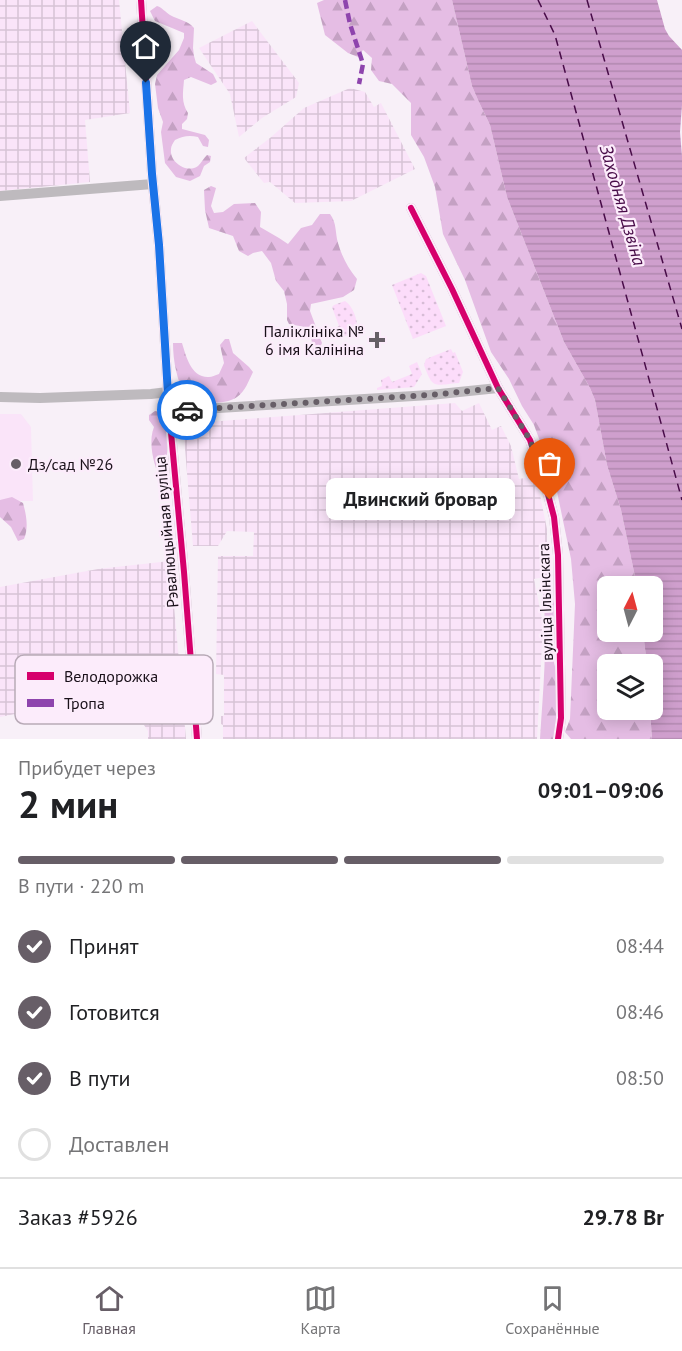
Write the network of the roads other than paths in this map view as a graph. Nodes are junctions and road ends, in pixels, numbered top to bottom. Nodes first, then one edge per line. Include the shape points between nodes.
1 (141, 0) edge
2 (153, 184) junction
3 (0, 196) edge
4 (411, 208) dead end
5 (498, 388) junction
6 (168, 392) junction
7 (0, 397) edge
8 (169, 411) junction
9 (190, 655) edge
10 (196, 724) edge
11 (197, 739) edge
12 (558, 739) edge

1 - 2 street, Рэвалюцыйная вуліца
2 - 3 street
2 - 6 street, Рэвалюцыйная вуліца
4 - 5 street, вуліца Ільінскага
5 - 8 street
5 - 12 street, вуліца Ільінскага via 530,440 554,517 560,630
6 - 7 street
6 - 8 street, Рэвалюцыйная вуліца
8 - 9 street, Рэвалюцыйная вуліца
10 - 11 street, Рэвалюцыйная вуліца

